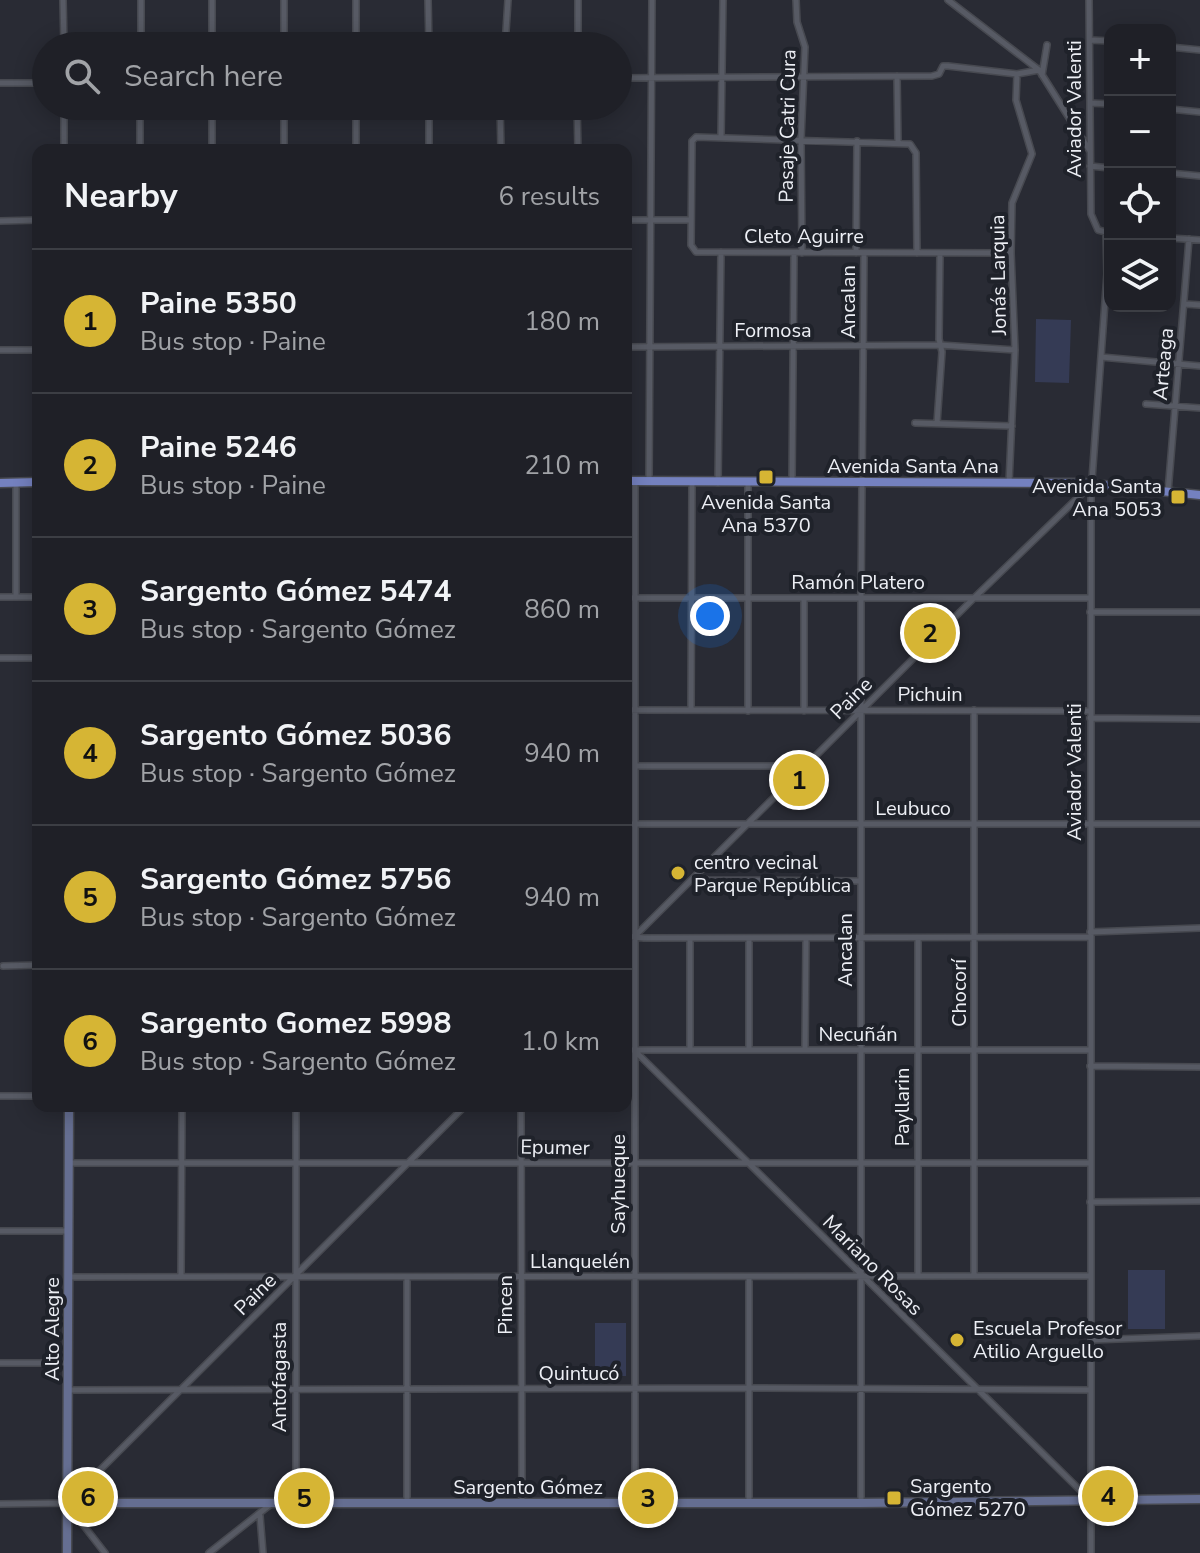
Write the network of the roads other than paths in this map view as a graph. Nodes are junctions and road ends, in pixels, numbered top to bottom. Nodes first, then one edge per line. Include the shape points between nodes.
1 (63, 0) edge
2 (141, 0) edge
3 (212, 0) edge
4 (284, 0) edge
5 (356, 0) edge
6 (428, 0) edge
7 (508, 0) edge
8 (578, 0) edge
9 (652, 0) edge
10 (723, 0) edge
11 (796, 0) edge
12 (948, 0) edge
13 (962, 0) edge
14 (1089, 0) edge
15 (961, 8) junction
16 (64, 32) edge
17 (141, 32) edge
18 (212, 32) edge
19 (284, 32) edge
20 (356, 32) edge
21 (429, 32) edge
22 (506, 32) edge
23 (578, 32) edge
24 (1090, 40) junction
25 (1104, 41) edge
26 (1047, 45) dead end
27 (1176, 48) edge
28 (1200, 50) edge
29 (1041, 73) junction
30 (1017, 74) junction
31 (897, 76) junction
32 (804, 77) junction
33 (632, 78) edge
34 (650, 78) junction
35 (721, 78) junction
36 (0, 83) edge
37 (32, 83) edge
38 (1090, 103) junction
39 (1104, 104) edge
40 (1176, 110) edge
41 (1200, 112) edge
42 (64, 120) edge
43 (140, 120) edge
44 (212, 120) edge
45 (284, 120) edge
46 (356, 120) edge
47 (429, 120) edge
48 (500, 120) edge
49 (577, 120) edge
50 (721, 137) junction
51 (801, 139) junction
52 (857, 141) junction
53 (898, 143) junction
54 (64, 144) edge
55 (140, 144) edge
56 (212, 144) edge
57 (284, 144) edge
58 (356, 144) edge
59 (429, 144) edge
60 (501, 144) edge
61 (578, 144) edge
62 (1090, 152) junction
63 (1090, 166) junction
64 (1104, 167) edge
65 (1176, 174) edge
66 (1200, 176) edge
67 (32, 220) edge
68 (632, 220) edge
69 (649, 220) junction
70 (691, 220) junction
71 (0, 221) edge
72 (1104, 232) edge
73 (1176, 238) edge
74 (1189, 239) junction
75 (1108, 240) edge
76 (1200, 240) edge
77 (721, 252) junction
78 (860, 253) junction
79 (917, 253) junction
80 (940, 253) junction
81 (1011, 253) junction
82 (794, 254) junction
83 (802, 254) junction
84 (1185, 304) junction
85 (1200, 305) edge
86 (940, 345) junction
87 (864, 346) junction
88 (632, 347) edge
89 (649, 347) junction
90 (720, 347) junction
91 (793, 347) junction
92 (0, 350) edge
93 (32, 350) edge
94 (1015, 350) junction
95 (1101, 357) junction
96 (1179, 364) junction
97 (1200, 366) edge
98 (1146, 404) dead end
99 (1176, 406) junction
100 (1200, 408) edge
101 (915, 423) dead end
102 (937, 423) junction
103 (1012, 426) junction
104 (16, 482) junction
105 (32, 482) edge
106 (632, 482) edge
107 (649, 482) junction
108 (792, 482) junction
109 (862, 482) junction
110 (0, 483) edge
111 (692, 483) junction
112 (718, 483) junction
113 (748, 483) junction
114 (1009, 483) junction
115 (1092, 484) junction
116 (1168, 492) junction
117 (1200, 495) edge
118 (632, 540) edge
119 (0, 597) edge
120 (16, 597) junction
121 (32, 597) edge
122 (691, 597) junction
123 (861, 597) junction
124 (975, 597) junction
125 (634, 598) junction
126 (747, 598) junction
127 (804, 598) junction
128 (1090, 598) junction
129 (1090, 612) junction
130 (1200, 612) edge
131 (0, 658) edge
132 (32, 658) edge
133 (635, 710) junction
134 (691, 710) junction
135 (861, 710) junction
136 (974, 710) junction
137 (748, 711) junction
138 (804, 711) junction
139 (1090, 714) junction
140 (1200, 719) edge
141 (635, 766) junction
142 (802, 770) junction
143 (635, 824) junction
144 (747, 824) junction
145 (861, 824) junction
146 (974, 824) junction
147 (1200, 824) edge
148 (1090, 825) junction
149 (697, 876) junction
150 (861, 881) junction
151 (1200, 928) edge
152 (1090, 934) junction
153 (635, 936) junction
154 (861, 937) junction
155 (975, 937) junction
156 (690, 938) junction
157 (749, 938) junction
158 (806, 938) junction
159 (918, 938) junction
160 (32, 965) edge
161 (3, 966) dead end
162 (634, 1050) junction
163 (690, 1050) junction
164 (749, 1050) junction
165 (805, 1050) junction
166 (861, 1050) junction
167 (918, 1050) junction
168 (974, 1050) junction
169 (1089, 1050) junction
170 (1090, 1066) junction
171 (1200, 1067) edge
172 (0, 1096) edge
173 (32, 1096) edge
174 (69, 1112) edge
175 (182, 1112) edge
176 (296, 1112) edge
177 (459, 1112) edge
178 (521, 1112) edge
179 (69, 1163) junction
180 (182, 1163) junction
181 (295, 1163) junction
182 (408, 1163) junction
183 (521, 1163) junction
184 (748, 1163) junction
185 (918, 1163) junction
186 (974, 1163) junction
187 (1089, 1163) junction
188 (634, 1164) junction
189 (861, 1164) junction
190 (1200, 1201) edge
191 (1090, 1202) junction
192 (0, 1231) edge
193 (68, 1231) junction
194 (918, 1275) junction
195 (181, 1276) junction
196 (295, 1276) junction
197 (522, 1276) junction
198 (861, 1276) junction
199 (974, 1276) junction
200 (1091, 1276) junction
201 (68, 1277) junction
202 (407, 1277) junction
203 (634, 1277) junction
204 (749, 1277) junction
205 (1200, 1336) edge
206 (1091, 1340) junction
207 (0, 1363) edge
208 (68, 1363) junction
209 (750, 1388) junction
210 (408, 1389) junction
211 (521, 1389) junction
212 (635, 1389) junction
213 (68, 1390) junction
214 (182, 1390) junction
215 (295, 1390) junction
216 (862, 1390) junction
217 (977, 1390) junction
218 (1091, 1390) junction
219 (1200, 1499) edge
220 (1091, 1500) junction
221 (67, 1503) junction
222 (273, 1503) junction
223 (296, 1503) junction
224 (635, 1503) junction
225 (749, 1503) junction
226 (861, 1503) junction
227 (0, 1504) edge
228 (407, 1504) junction
229 (522, 1504) junction
230 (260, 1515) junction
231 (67, 1553) edge
232 (105, 1553) edge
233 (209, 1553) edge
234 (263, 1553) edge
235 (1091, 1553) edge

1 - 16 street
2 - 17 street
3 - 18 street
4 - 19 street
5 - 20 street
6 - 21 street
7 - 22 street
8 - 23 street
9 - 34 street
10 - 35 street
11 - 32 street, Pasaje Catri Cura via 805,47
12 - 15 street
13 - 15 street
14 - 24 street, Aviador Valenti
15 - 29 street
24 - 25 street
24 - 38 street, Aviador Valenti
26 - 29 street
27 - 28 street
29 - 30 street
29 - 62 street
30 - 31 street via 943,66 932,76
30 - 81 street, Jonás Larquia via 1016,100 1032,154 1013,196
31 - 32 street
31 - 53 street
32 - 35 street
32 - 51 street, Pasaje Catri Cura
33 - 34 street
34 - 35 street
34 - 69 street
35 - 50 street
36 - 37 street
38 - 39 street
38 - 62 street, Aviador Valenti
40 - 41 street
42 - 54 street
43 - 55 street
44 - 56 street
45 - 57 street
46 - 58 street
47 - 59 street
48 - 60 street
49 - 61 street
50 - 51 street
50 - 70 street via 692,141
51 - 52 street
51 - 83 street, Pasaje Catri Cura
52 - 53 street
52 - 78 street, Ancalan
53 - 79 street via 910,144 916,153
62 - 63 street, Aviador Valenti
63 - 64 street
63 - 72 street, Aviador Valenti via 1092,219
65 - 66 street
67 - 71 street
68 - 69 street
69 - 70 street
69 - 89 street
70 - 77 street, Cleto Aguirre via 692,250
73 - 74 street
74 - 76 street
74 - 84 street, Arteaga
75 - 95 street, Aviador Valenti
77 - 82 street, Cleto Aguirre
77 - 90 street
78 - 79 street, Cleto Aguirre
78 - 83 street, Cleto Aguirre
78 - 87 street, Ancalan
79 - 80 street, Cleto Aguirre
80 - 81 street, Cleto Aguirre
80 - 86 street
81 - 94 street, Jonás Larquia
82 - 83 street, Cleto Aguirre
82 - 91 street
84 - 85 street
84 - 96 street, Arteaga
86 - 87 street, Formosa
86 - 94 street, Formosa
86 - 102 street
87 - 91 street, Formosa
87 - 109 street, Ancalan
88 - 89 street, Formosa
89 - 90 street, Formosa
89 - 107 street
90 - 91 street, Formosa
90 - 112 street
91 - 108 street
92 - 93 street
94 - 103 street, Jonás Larquia
95 - 96 street
95 - 115 street, Aviador Valenti
96 - 97 street
96 - 99 street, Arteaga
98 - 99 street
99 - 100 street
99 - 116 street, Arteaga
101 - 102 street
102 - 103 street
103 - 114 street, Jonás Larquia
104 - 105 main road
104 - 110 main road
104 - 120 street
106 - 107 main road, Avenida Santa Ana
107 - 111 main road, Avenida Santa Ana
108 - 109 main road, Avenida Santa Ana
108 - 113 main road, Avenida Santa Ana
109 - 114 main road, Avenida Santa Ana
109 - 123 street, Ancalan
111 - 112 main road, Avenida Santa Ana
111 - 122 street
112 - 113 main road, Avenida Santa Ana
113 - 126 street
114 - 115 main road, Avenida Santa Ana
115 - 116 main road, Avenida Santa Ana
115 - 124 street, Paine
115 - 128 street, Aviador Valenti
116 - 117 main road, Avenida Santa Ana
118 - 125 street, Sayhueque
119 - 120 street
120 - 121 street
122 - 125 street, Ramón Platero
122 - 126 street, Ramón Platero
122 - 134 street
123 - 124 street, Ramón Platero
123 - 127 street, Ramón Platero
123 - 135 street, Ancalan
124 - 128 street, Ramón Platero
124 - 135 street, Paine
125 - 133 street, Sayhueque
126 - 127 street, Ramón Platero
126 - 137 street
127 - 138 street
128 - 129 street, Aviador Valenti
129 - 130 street
129 - 139 street, Aviador Valenti
131 - 132 street
133 - 134 street, Pichuin
133 - 141 street, Sayhueque
134 - 137 street, Pichuin
135 - 136 street, Pichuin
135 - 138 street, Pichuin
135 - 142 street, Paine
135 - 145 street, Ancalan
136 - 139 street, Pichuin
136 - 146 street, Chocorí
137 - 138 street, Pichuin
139 - 140 street, Pichuin
139 - 148 street, Aviador Valenti
141 - 142 street
141 - 143 street, Sayhueque
142 - 144 street, Paine
143 - 144 street, Leubuco
143 - 153 street, Sayhueque
144 - 145 street, Leubuco
144 - 149 street, Paine
145 - 146 street, Leubuco
145 - 150 street, Ancalan
146 - 148 street, Leubuco
146 - 155 street, Chocorí
147 - 148 street, Leubuco
148 - 152 street, Aviador Valenti
149 - 150 street
149 - 153 street, Paine
150 - 154 street, Ancalan
151 - 152 street
152 - 155 street
152 - 169 street, Aviador Valenti
153 - 156 street
153 - 162 street, Sayhueque
154 - 158 street
154 - 159 street
154 - 166 street, Ancalan
155 - 159 street
155 - 168 street, Chocorí
156 - 157 street
156 - 163 street
157 - 158 street
157 - 164 street
158 - 165 street
159 - 167 street, Payllarin
160 - 161 street
162 - 163 street, Necuñán
162 - 184 street, Mariano Rosas
162 - 188 street, Sayhueque
163 - 164 street, Necuñán
164 - 165 street, Necuñán
165 - 166 street, Necuñán
166 - 167 street, Necuñán
166 - 189 street, Ancalan
167 - 168 street, Necuñán
167 - 185 street, Payllarin
168 - 169 street, Necuñán
168 - 186 street, Chocorí
169 - 170 street, Aviador Valenti
170 - 171 street
170 - 187 street, Aviador Valenti
172 - 173 street
174 - 179 main road, Alto Alegre
175 - 180 street
176 - 181 street, Antofagasta
177 - 182 street, Paine
178 - 183 street, Pincen
179 - 180 street, Epumer
179 - 193 main road, Alto Alegre
180 - 181 street, Epumer
180 - 195 street
181 - 182 street, Epumer
181 - 196 street, Antofagasta
182 - 183 street, Epumer
182 - 196 street, Paine
183 - 188 street, Epumer
183 - 197 street, Pincen
184 - 188 street, Epumer
184 - 189 street, Epumer
184 - 198 street, Mariano Rosas
185 - 186 street, Epumer
185 - 189 street, Epumer
185 - 194 street, Payllarin
186 - 187 street, Epumer
186 - 199 street, Chocorí
187 - 191 street, Aviador Valenti
188 - 203 street, Sayhueque
189 - 198 street, Ancalan
190 - 191 street
191 - 200 street, Aviador Valenti
192 - 193 street
193 - 201 main road, Alto Alegre
194 - 198 street, Llanquelén
194 - 199 street, Llanquelén
195 - 196 street, Llanquelén
195 - 201 street, Llanquelén
196 - 202 street, Llanquelén
196 - 214 street, Paine
196 - 215 street, Antofagasta
197 - 202 street, Llanquelén
197 - 203 street, Llanquelén
197 - 211 street, Pincen
198 - 204 street, Llanquelén
198 - 216 street, Ancalan
198 - 217 street, Mariano Rosas
199 - 200 street, Llanquelén
200 - 206 street, Aviador Valenti
201 - 208 main road, Alto Alegre
202 - 210 street
203 - 204 street, Llanquelén
203 - 212 street, Sayhueque
204 - 209 street
205 - 206 street
206 - 218 street, Aviador Valenti
207 - 208 street
208 - 213 main road, Alto Alegre
209 - 212 street, Quintucó
209 - 216 street, Quintucó
209 - 225 street
210 - 211 street, Quintucó
210 - 215 street, Quintucó
210 - 228 street
211 - 212 street, Quintucó
211 - 229 street, Pincen
212 - 224 street, Sayhueque
213 - 214 street, Quintucó
213 - 221 main road, Alto Alegre
214 - 215 street, Quintucó
214 - 221 street, Paine
215 - 223 street, Antofagasta
216 - 217 street, Quintucó
216 - 226 street, Ancalan
217 - 218 street, Quintucó
217 - 220 street, Mariano Rosas
218 - 220 street, Aviador Valenti
219 - 220 main road, Sargento Gómez
220 - 226 main road, Sargento Gómez
220 - 235 street, Aviador Valenti
221 - 222 main road, Sargento Gómez
221 - 227 street, Sargento Gómez
221 - 231 main road, Alto Alegre
221 - 232 street
222 - 223 main road, Sargento Gómez
222 - 230 street
223 - 228 main road, Sargento Gómez
224 - 225 main road, Sargento Gómez
224 - 229 main road, Sargento Gómez
225 - 226 main road, Sargento Gómez
228 - 229 main road, Sargento Gómez
230 - 233 street
230 - 234 street

